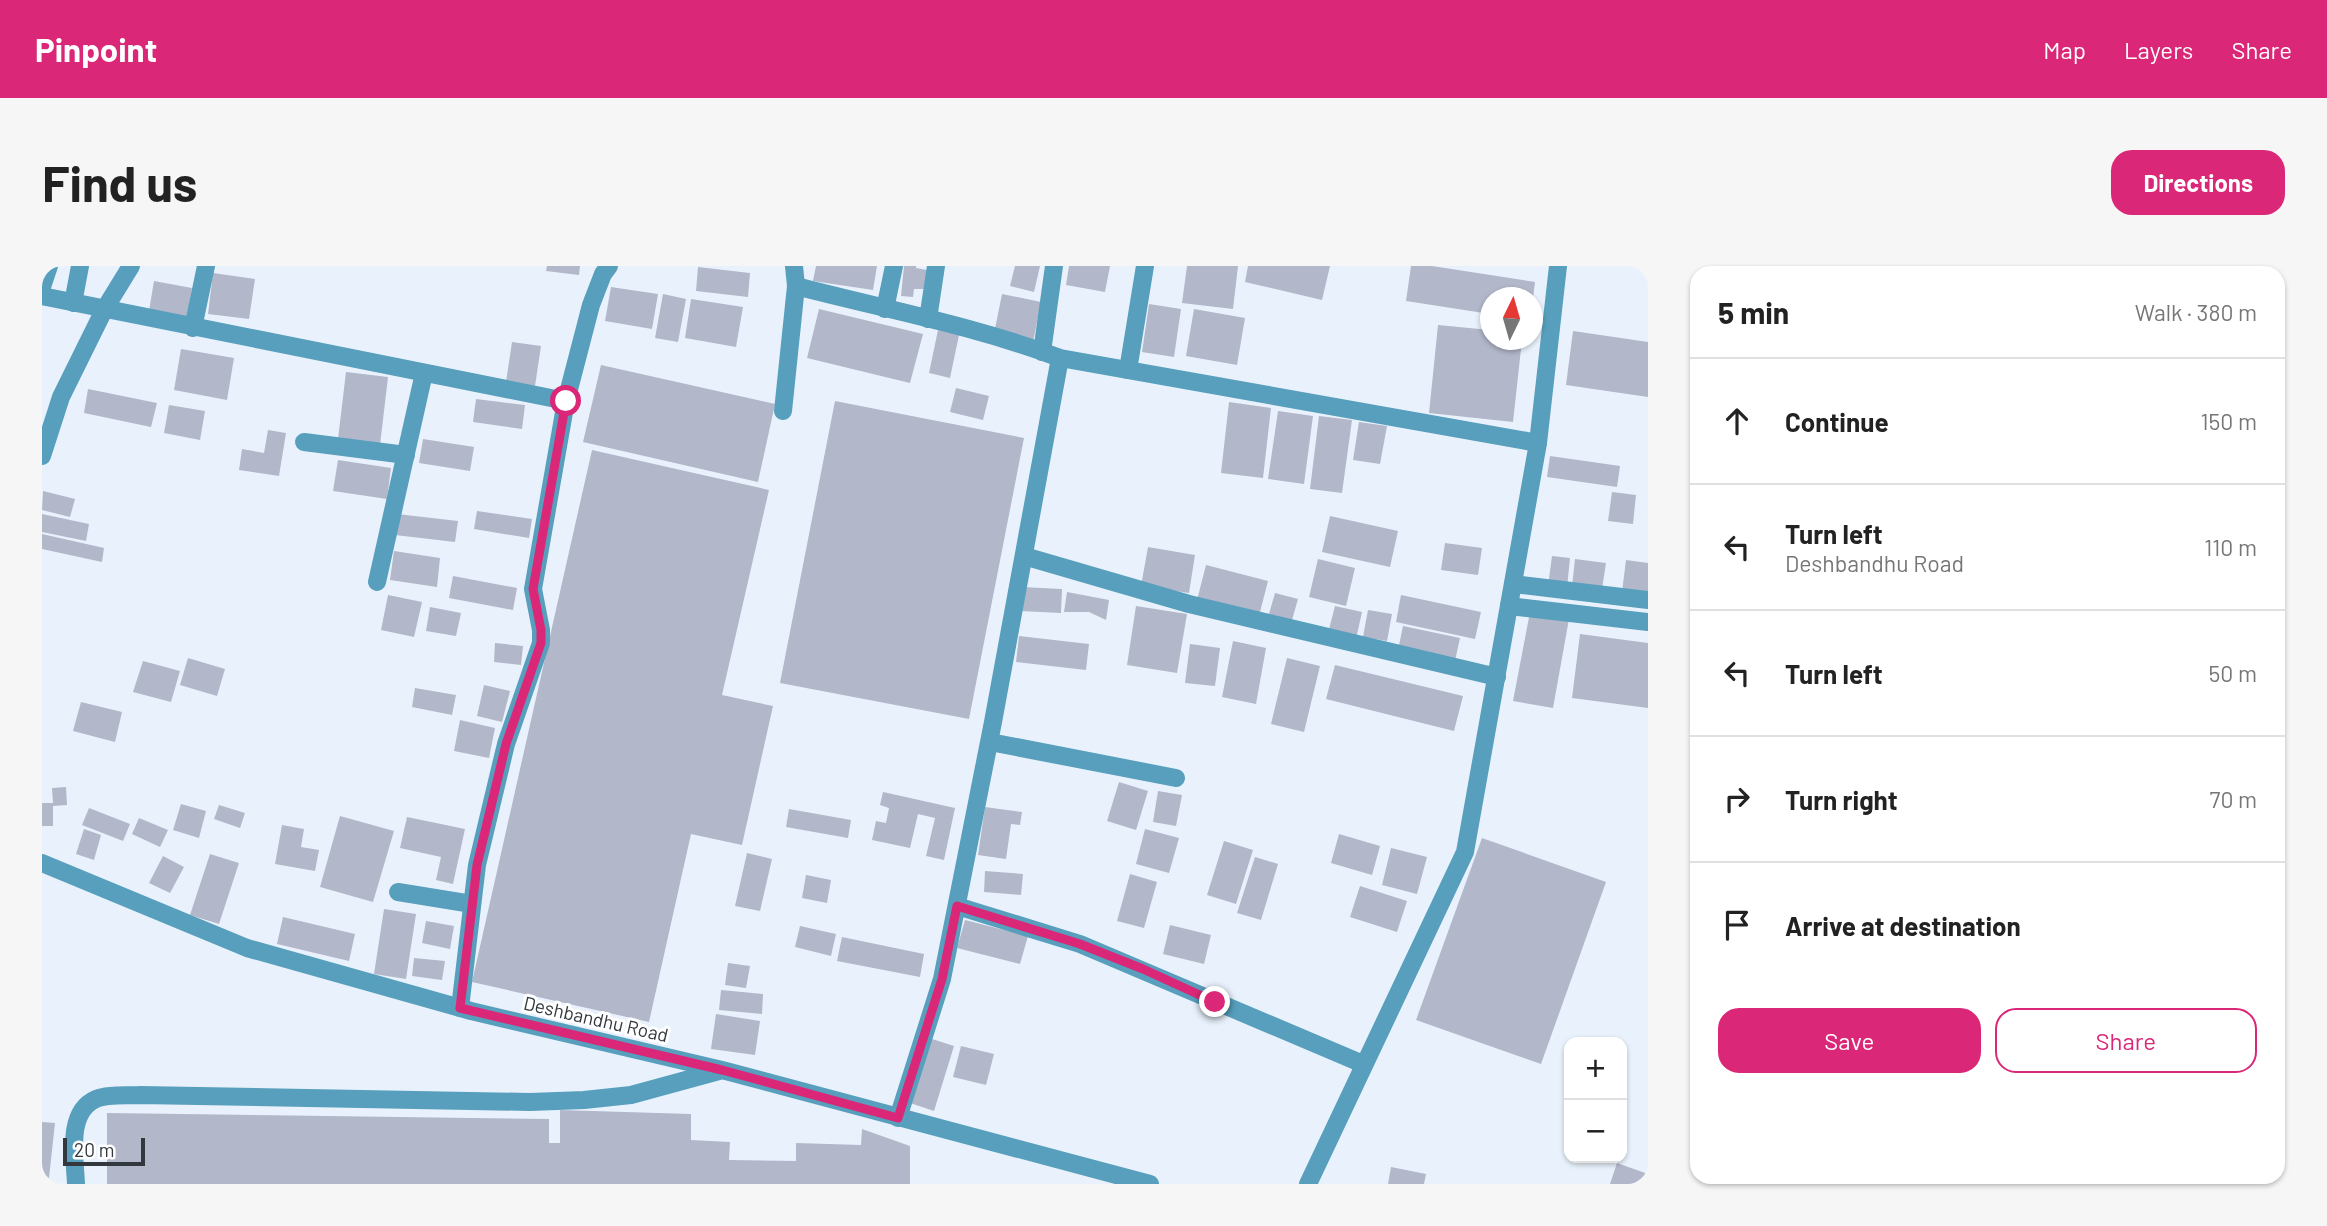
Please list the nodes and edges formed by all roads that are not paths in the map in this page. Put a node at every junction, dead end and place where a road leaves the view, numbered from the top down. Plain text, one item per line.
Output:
1 (49, 266) edge
2 (80, 266) edge
3 (131, 266) edge
4 (206, 266) edge
5 (609, 266) edge
6 (794, 266) edge
7 (894, 266) edge
8 (936, 266) edge
9 (1054, 266) edge
10 (1145, 266) edge
11 (1558, 266) edge
12 (796, 286) junction
13 (42, 287) edge
14 (42, 296) edge
15 (73, 303) junction
16 (885, 309) junction
17 (104, 310) junction
18 (928, 319) junction
19 (193, 328) junction
20 (1042, 352) junction
21 (1059, 358) junction
22 (1128, 370) junction
23 (424, 373) junction
24 (566, 401) junction
25 (783, 411) dead end
26 (304, 442) dead end
27 (1538, 443) junction
28 (42, 456) edge
29 (406, 456) junction
30 (1024, 556) junction
31 (377, 582) dead end
32 (1513, 584) junction
33 (1648, 600) edge
34 (1509, 606) junction
35 (1648, 622) edge
36 (1497, 677) junction
37 (990, 742) junction
38 (1176, 778) dead end
39 (42, 863) edge
40 (398, 892) dead end
41 (472, 904) junction
42 (957, 906) junction
43 (460, 1008) junction
44 (1363, 1064) junction
45 (722, 1070) junction
46 (898, 1118) junction
47 (76, 1184) edge
48 (1150, 1184) edge
49 (1308, 1184) edge

1 - 13 street
2 - 15 street
3 - 17 street
4 - 19 street
5 - 24 street
6 - 12 street
7 - 16 street
8 - 18 street
9 - 20 street
10 - 22 street
11 - 27 street
12 - 16 street
12 - 25 street
14 - 15 street
15 - 17 street
16 - 18 street
17 - 19 street
17 - 28 street
18 - 20 street
19 - 23 street
20 - 21 street
21 - 22 street
21 - 30 street
22 - 27 street
23 - 24 street
23 - 29 street
24 - 41 street
26 - 29 street
27 - 32 street
29 - 31 street
30 - 36 street
30 - 37 street
32 - 33 street
32 - 34 street
34 - 35 street
34 - 36 street
36 - 44 street
37 - 38 street
37 - 42 street
39 - 43 street, Deshbandhu Road
40 - 41 street
41 - 43 street
42 - 44 street
42 - 46 street
43 - 45 street, Deshbandhu Road
44 - 49 street
45 - 46 street, Deshbandhu Road
45 - 47 street
46 - 48 street, Deshbandhu Road

